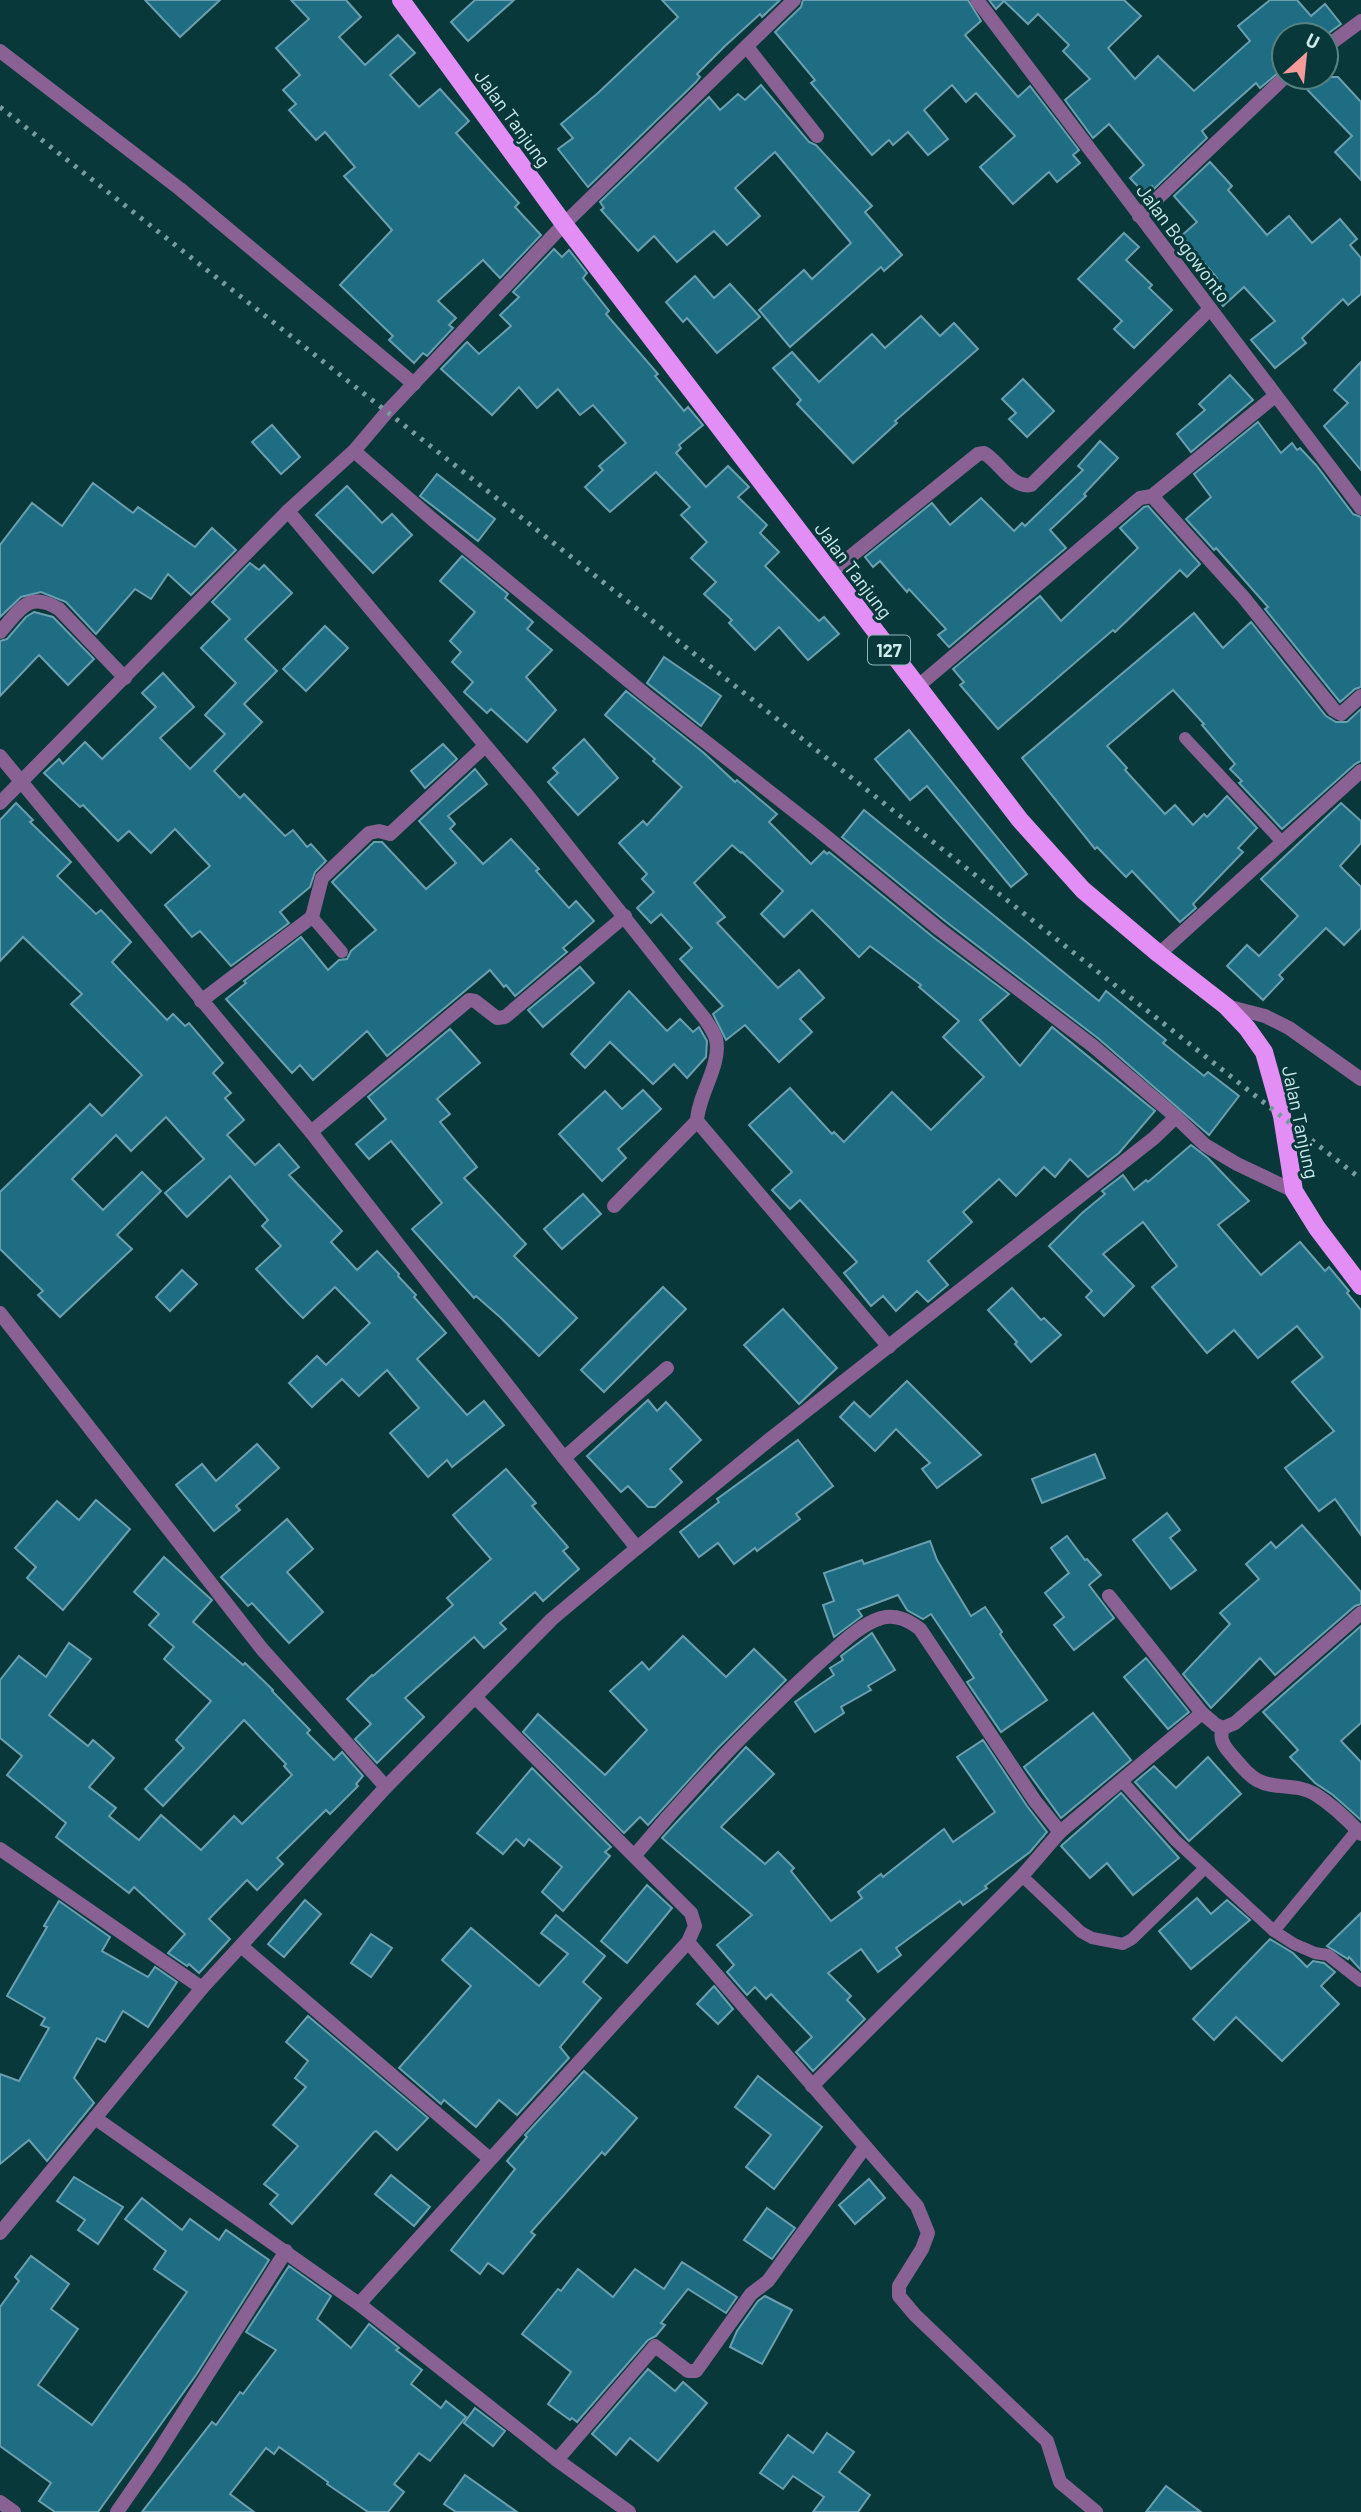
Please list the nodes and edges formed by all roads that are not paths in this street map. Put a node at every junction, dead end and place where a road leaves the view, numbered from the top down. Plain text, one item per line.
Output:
1 (401, 0) edge
2 (794, 0) edge
3 (977, 0) edge
4 (1361, 21) edge
5 (1340, 37) edge
6 (747, 47) junction
7 (0, 51) edge
8 (1270, 91) edge
9 (817, 136) dead end
10 (1139, 216) junction
11 (564, 224) junction
12 (1210, 309) junction
13 (414, 384) junction
14 (1275, 396) junction
15 (354, 452) junction
16 (1152, 496) junction
17 (1361, 508) edge
18 (288, 511) junction
19 (830, 573) junction
20 (0, 632) edge
21 (125, 678) junction
22 (917, 687) junction
23 (1361, 696) edge
24 (1185, 738) dead end
25 (485, 746) junction
26 (0, 755) edge
27 (1361, 771) edge
28 (22, 781) junction
29 (0, 803) edge
30 (1282, 842) junction
31 (625, 916) junction
32 (312, 917) junction
33 (342, 953) dead end
34 (1158, 954) junction
35 (201, 1001) junction
36 (1226, 1006) junction
37 (1361, 1079) edge
38 (1176, 1117) junction
39 (697, 1121) junction
40 (310, 1132) junction
41 (1294, 1191) junction
42 (614, 1206) dead end
43 (1361, 1286) edge
44 (0, 1313) edge
45 (889, 1347) junction
46 (667, 1368) dead end
47 (564, 1458) junction
48 (637, 1548) junction
49 (1109, 1596) dead end
50 (1361, 1613) edge
51 (475, 1697) junction
52 (1202, 1713) junction
53 (1223, 1728) junction
54 (1122, 1781) junction
55 (386, 1787) junction
56 (1060, 1832) junction
57 (1359, 1832) edge
58 (0, 1849) edge
59 (635, 1855) junction
60 (1205, 1868) junction
61 (1021, 1876) junction
62 (1274, 1931) junction
63 (688, 1942) junction
64 (241, 1946) junction
65 (1361, 1980) edge
66 (202, 1988) junction
67 (812, 2086) junction
68 (96, 2117) junction
69 (865, 2147) junction
70 (490, 2159) junction
71 (0, 2233) edge
72 (286, 2250) junction
73 (362, 2299) junction
74 (561, 2454) junction
75 (0, 2502) edge
76 (14, 2512) edge
77 (117, 2512) edge
78 (629, 2512) edge
79 (1096, 2512) edge

1 - 11 main road, Jalan Tanjung / 127
2 - 6 street
3 - 10 street, Jalan Bogowonto
4 - 5 street
6 - 9 street
6 - 11 street
7 - 13 street
8 - 10 street
10 - 12 street, Jalan Bogowonto
11 - 13 street
11 - 19 main road, Jalan Tanjung / 127
12 - 14 street, Jalan Bogowonto
12 - 19 street
13 - 15 street
14 - 16 street
14 - 17 street, Jalan Bogowonto
15 - 18 street
15 - 38 street
16 - 22 street
16 - 23 street
18 - 21 street
18 - 25 street
19 - 22 main road, Jalan Tanjung / 127
20 - 21 street
21 - 28 street
22 - 34 main road, Jalan Tanjung / 127
24 - 30 lane
25 - 31 street
25 - 32 street
26 - 28 street
27 - 30 street
28 - 29 street
28 - 35 street
30 - 34 street
31 - 39 street
31 - 40 street
32 - 33 lane
32 - 35 street
34 - 36 main road, Jalan Tanjung / 127
35 - 40 street
36 - 37 street
36 - 41 main road, Jalan Tanjung / 127
38 - 41 street
38 - 45 street
39 - 42 street
39 - 45 street
40 - 47 street
41 - 43 main road, Jalan Tanjung / 127
44 - 55 street
45 - 48 street
46 - 47 street
47 - 48 street
48 - 51 street
49 - 52 street
50 - 53 street
51 - 55 street
51 - 59 street
52 - 53 street
52 - 54 street
53 - 57 street
54 - 56 street
54 - 60 lane
55 - 64 street
56 - 59 street
56 - 61 street
57 - 62 lane
58 - 66 street
59 - 63 street
60 - 61 lane
60 - 62 lane
61 - 67 street
62 - 65 lane
63 - 67 street
63 - 70 street
64 - 66 street
64 - 70 street
66 - 68 street
67 - 69 street
68 - 71 street
68 - 72 street
69 - 74 street
69 - 79 street
70 - 73 street
72 - 73 street
72 - 77 street
73 - 74 street
74 - 78 street
75 - 76 street

